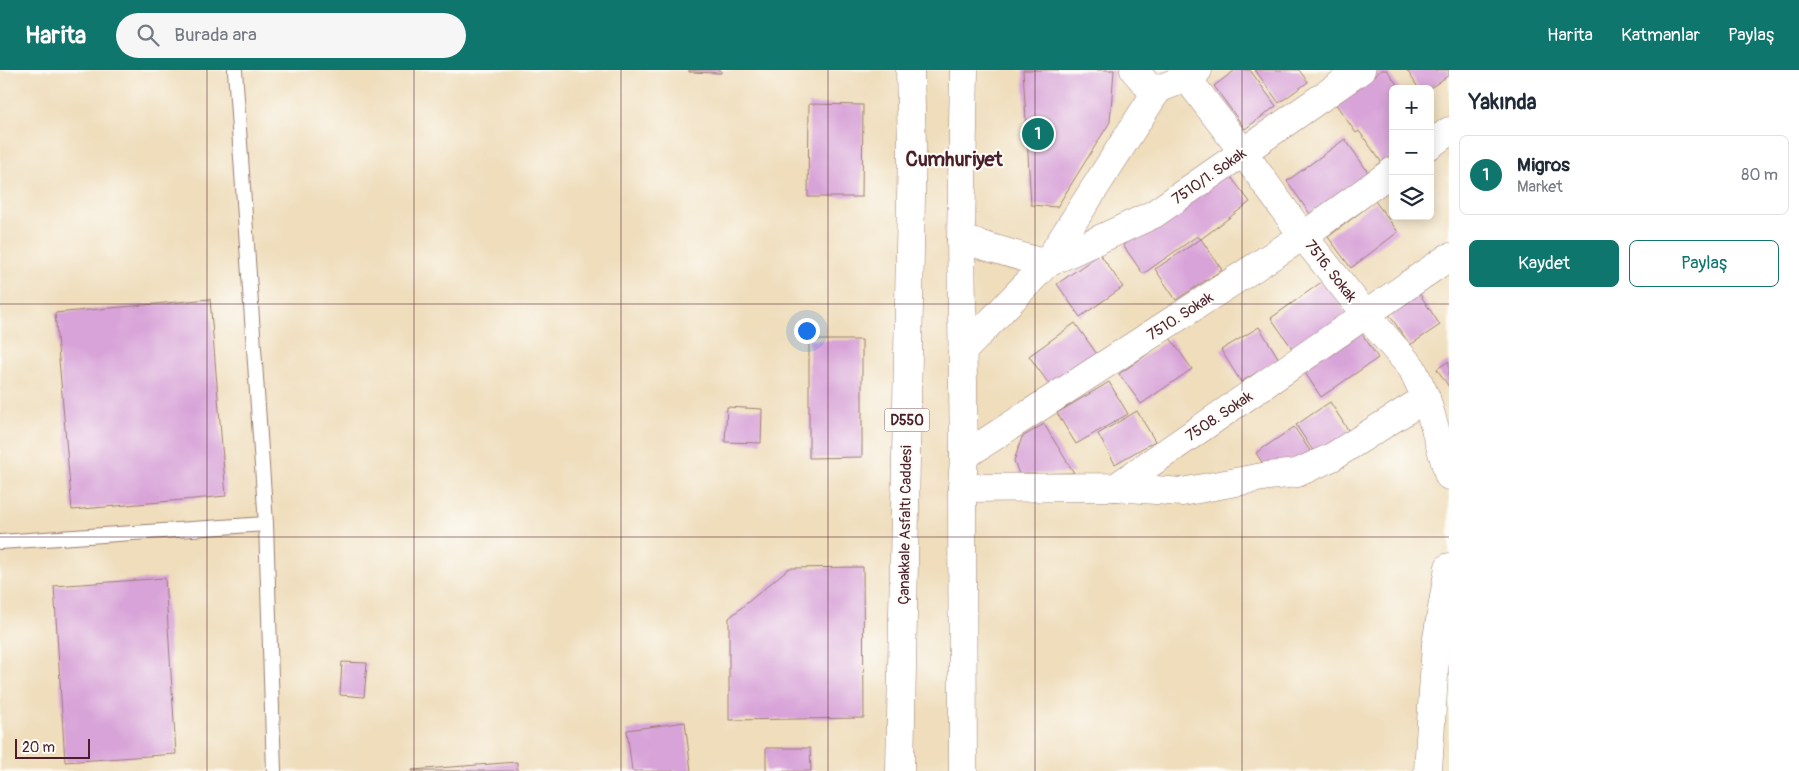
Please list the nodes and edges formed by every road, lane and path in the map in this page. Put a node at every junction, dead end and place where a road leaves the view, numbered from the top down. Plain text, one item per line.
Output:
1 (235, 70) edge
2 (910, 70) edge
3 (964, 70) edge
4 (1134, 70) edge
5 (1361, 70) edge
6 (1192, 74) edge
7 (1155, 94) junction
8 (1449, 131) edge
9 (1434, 142) edge
10 (1243, 152) junction
11 (1389, 174) edge
12 (1303, 236) junction
13 (961, 239) junction
14 (1449, 257) edge
15 (1046, 264) junction
16 (1366, 316) junction
17 (962, 352) junction
18 (1426, 398) junction
19 (964, 456) junction
20 (1449, 476) edge
21 (1116, 487) junction
22 (962, 488) junction
23 (266, 524) junction
24 (0, 542) edge
25 (1449, 566) edge
26 (274, 771) edge
27 (900, 771) edge
28 (962, 771) edge
29 (1428, 771) edge

1 - 23 lane
2 - 27 main road, Çanakkale Asfaltı Caddesi / D550
3 - 13 main road
4 - 7 main road
5 - 10 main road, 7510/1. Sokak
6 - 7 main road
6 - 10 main road, 7516. Sokak
7 - 15 main road
8 - 9 main road
10 - 12 main road, 7516. Sokak
10 - 15 main road, 7510/1. Sokak
11 - 12 main road, 7510. Sokak
12 - 16 main road, 7516. Sokak
12 - 19 main road, 7510. Sokak
13 - 15 main road
13 - 17 main road
14 - 16 main road, 7508. Sokak
15 - 17 main road
16 - 18 main road, 7516. Sokak
16 - 21 main road, 7508. Sokak
17 - 19 main road
18 - 20 main road, 7516. Sokak
18 - 21 main road
19 - 22 main road
21 - 22 main road
22 - 28 main road
23 - 24 lane
23 - 26 lane
25 - 29 main road

